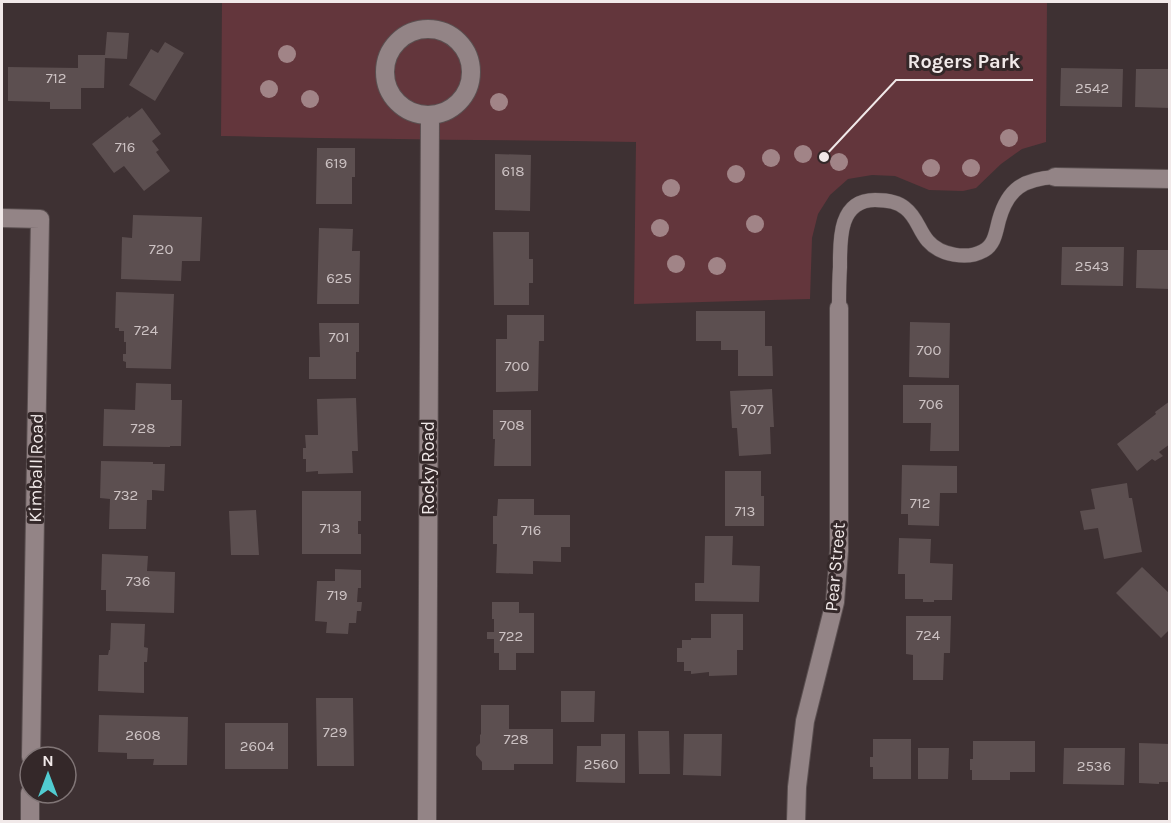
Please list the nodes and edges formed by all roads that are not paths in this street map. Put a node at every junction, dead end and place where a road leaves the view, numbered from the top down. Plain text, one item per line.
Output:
1 (430, 115) junction
2 (1055, 177) joint
3 (1170, 179) edge
4 (2, 218) edge
5 (839, 308) joint
6 (31, 745) edge
7 (30, 805) edge
8 (30, 822) edge
9 (427, 822) edge
10 (796, 822) edge

1 - 1 street
1 - 9 street, Rocky Road
2 - 3 street
2 - 5 lane
4 - 6 street, Kimball Road
5 - 10 street, Pear Street
7 - 8 street

